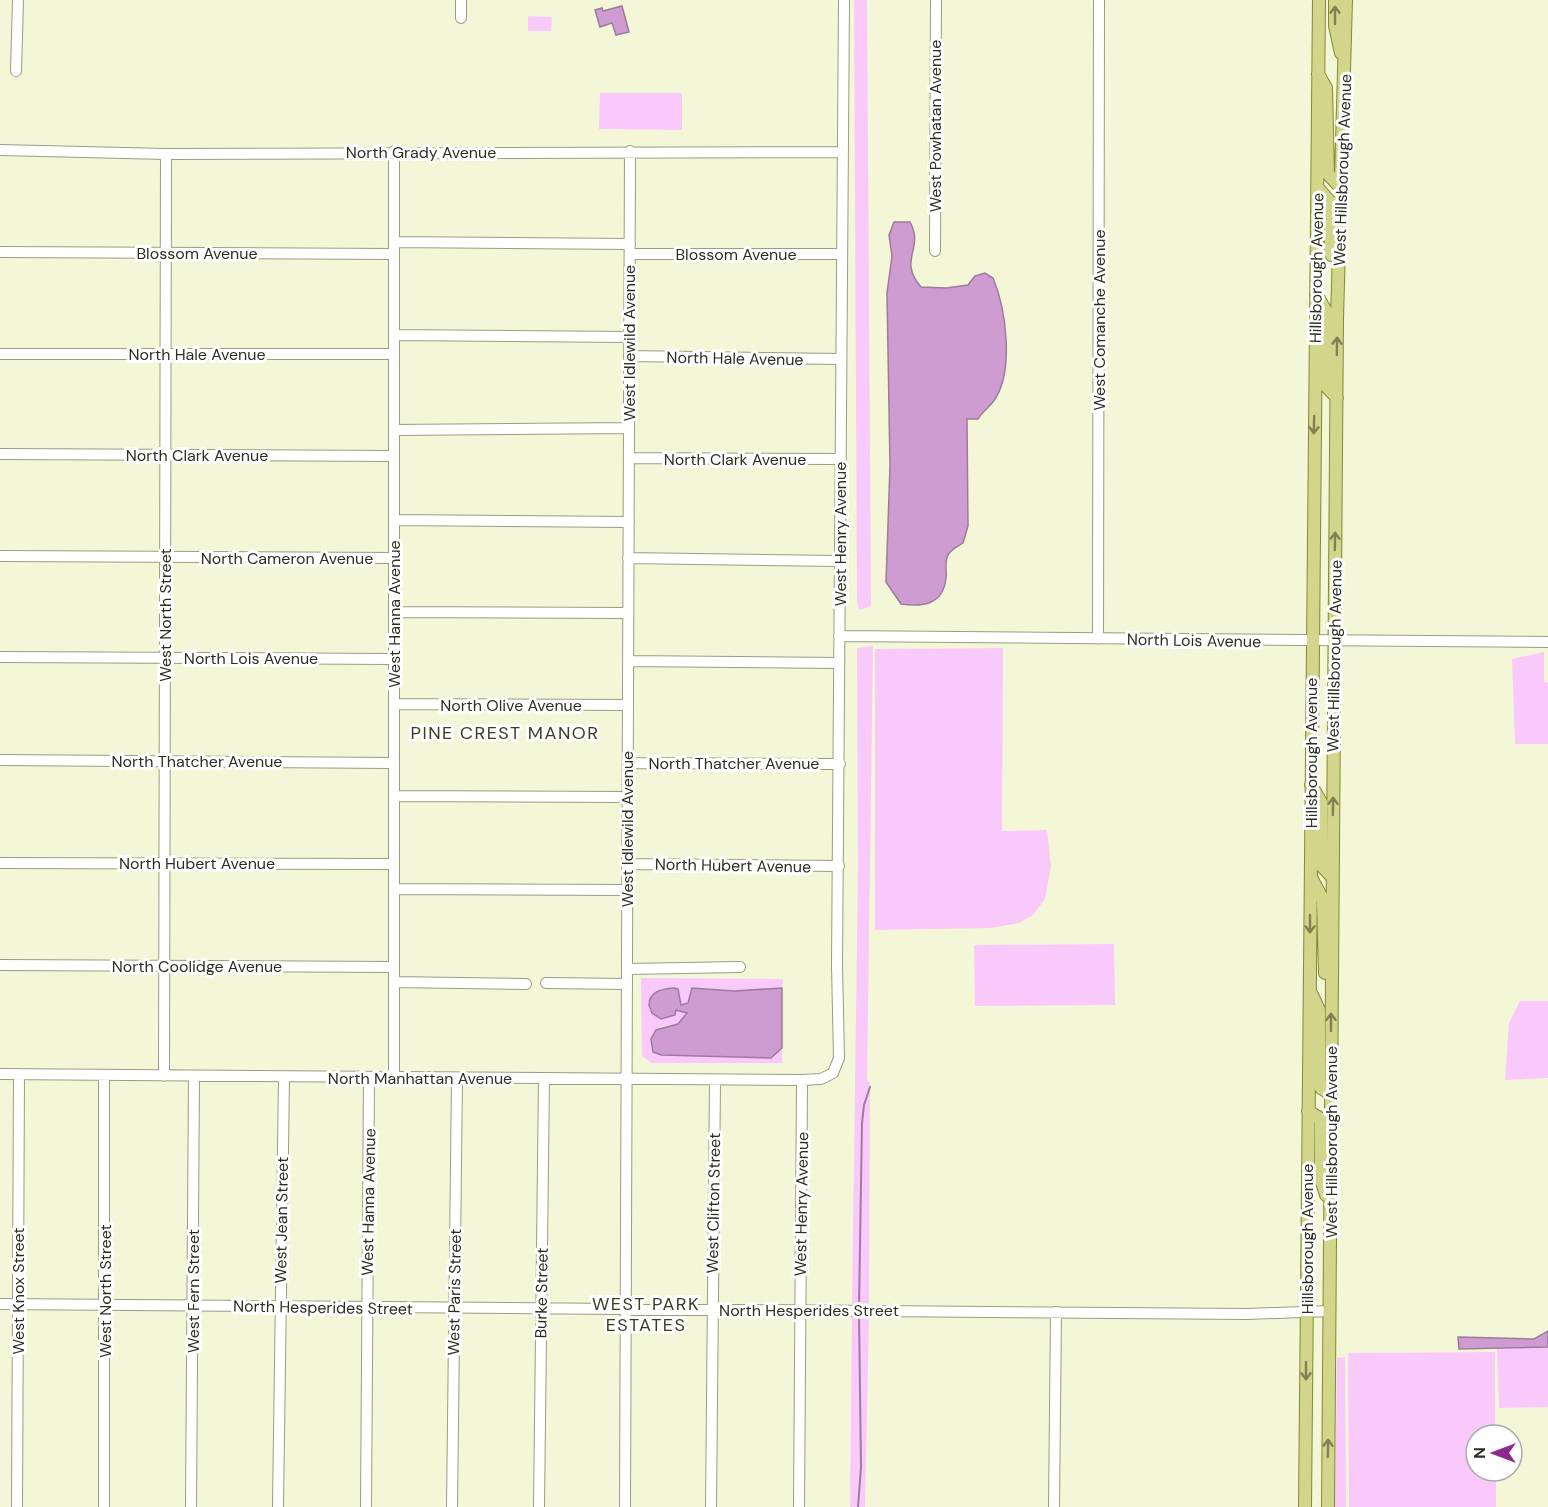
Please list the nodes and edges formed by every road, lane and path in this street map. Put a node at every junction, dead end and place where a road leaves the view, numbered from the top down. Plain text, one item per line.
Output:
1 (18, 0) edge
2 (461, 0) edge
3 (844, 0) edge
4 (936, 0) edge
5 (1099, 0) edge
6 (1319, 0) edge
7 (1335, 0) edge
8 (1346, 0) edge
9 (460, 18) dead end
10 (16, 71) dead end
11 (1317, 72) junction
12 (1346, 72) junction
13 (0, 150) edge
14 (394, 151) junction
15 (630, 151) junction
16 (843, 152) junction
17 (166, 154) junction
18 (1317, 187) junction
19 (1340, 187) junction
20 (394, 248) junction
21 (630, 249) junction
22 (935, 251) dead end
23 (0, 252) edge
24 (166, 253) junction
25 (842, 254) junction
26 (1316, 293) junction
27 (1338, 309) junction
28 (394, 335) junction
29 (630, 337) junction
30 (0, 354) edge
31 (165, 354) junction
32 (394, 354) junction
33 (629, 356) junction
34 (842, 359) junction
35 (1337, 398) junction
36 (629, 428) junction
37 (394, 430) junction
38 (0, 454) edge
39 (165, 455) junction
40 (394, 456) junction
41 (629, 458) junction
42 (841, 459) junction
43 (394, 520) junction
44 (629, 522) junction
45 (0, 556) edge
46 (165, 557) junction
47 (394, 558) junction
48 (628, 558) junction
49 (840, 561) junction
50 (394, 612) junction
51 (628, 613) junction
52 (839, 636) junction
53 (1098, 639) junction
54 (1312, 641) junction
55 (1334, 641) junction
56 (1548, 642) edge
57 (0, 657) edge
58 (165, 658) junction
59 (394, 659) junction
60 (628, 661) junction
61 (839, 663) junction
62 (394, 704) junction
63 (628, 705) junction
64 (0, 760) edge
65 (165, 761) junction
66 (394, 763) junction
67 (628, 763) junction
68 (840, 764) junction
69 (1311, 784) junction
70 (394, 796) junction
71 (627, 797) junction
72 (0, 862) edge
73 (165, 863) junction
74 (394, 864) junction
75 (627, 864) junction
76 (839, 866) junction
77 (1310, 875) junction
78 (1332, 877) junction
79 (394, 890) junction
80 (627, 891) junction
81 (0, 964) edge
82 (164, 966) junction
83 (394, 967) junction
84 (740, 967) dead end
85 (627, 969) junction
86 (1331, 981) junction
87 (394, 982) junction
88 (546, 983) dead end
89 (526, 984) dead end
90 (627, 984) junction
91 (1310, 989) junction
92 (835, 1068) joint
93 (0, 1074) edge
94 (19, 1074) junction
95 (104, 1075) junction
96 (164, 1076) junction
97 (194, 1076) junction
98 (284, 1077) junction
99 (369, 1077) junction
100 (394, 1077) junction
101 (457, 1078) junction
102 (543, 1078) junction
103 (626, 1079) junction
104 (715, 1080) junction
105 (802, 1080) junction
106 (1331, 1094) junction
107 (1308, 1111) junction
108 (1330, 1204) junction
109 (0, 1304) edge
110 (18, 1304) junction
111 (105, 1305) junction
112 (193, 1306) junction
113 (280, 1306) junction
114 (367, 1307) junction
115 (454, 1307) junction
116 (540, 1308) junction
117 (627, 1309) junction
118 (712, 1310) junction
119 (800, 1311) junction
120 (1330, 1311) junction
121 (1056, 1312) junction
122 (1307, 1312) junction
123 (17, 1507) edge
124 (105, 1507) edge
125 (191, 1507) edge
126 (278, 1507) edge
127 (366, 1507) edge
128 (453, 1507) edge
129 (539, 1507) edge
130 (625, 1507) edge
131 (711, 1507) edge
132 (799, 1507) edge
133 (1054, 1507) edge
134 (1305, 1507) edge
135 (1328, 1507) edge

1 - 10 street
2 - 9 street
3 - 16 street, West Henry Avenue
4 - 22 street, West Powhatan Avenue
5 - 53 street, West Comanche Avenue
6 - 11 main road, Hillsborough Avenue
12 -> 7 main road
8 - 12 main road, West Hillsborough Avenue
11 - 18 main road, Hillsborough Avenue
11 - 19 main road
12 - 19 main road, West Hillsborough Avenue
13 - 17 street, North Grady Avenue
14 - 15 street, North Grady Avenue
14 - 17 street, North Grady Avenue
14 - 20 street, West Hanna Avenue
15 - 16 street, North Grady Avenue
15 - 21 street, West Idlewild Avenue
16 - 25 street, West Henry Avenue
17 - 24 street, West North Street
18 - 26 main road, Hillsborough Avenue
18 - 27 main road
19 - 27 main road, West Hillsborough Avenue
20 - 21 street, Blossom Avenue
20 - 24 street, Blossom Avenue
20 - 28 street, West Hanna Avenue
21 - 25 street, Blossom Avenue
21 - 29 street, West Idlewild Avenue
23 - 24 street, Blossom Avenue
24 - 31 street, West North Street
25 - 34 street, West Henry Avenue
26 - 35 main road
26 -> 54 main road, Hillsborough Avenue
35 -> 27 main road, West Hillsborough Avenue
28 - 29 street
28 - 32 street, West Hanna Avenue
29 - 33 street, West Idlewild Avenue
30 - 31 street, North Hale Avenue
31 - 32 street, North Hale Avenue
31 - 39 street, West North Street
32 - 37 street, West Hanna Avenue
33 - 34 street, North Hale Avenue
33 - 36 street, West Idlewild Avenue
34 - 42 street, West Henry Avenue
55 -> 35 main road, West Hillsborough Avenue
36 - 37 street
36 - 41 street, West Idlewild Avenue
37 - 40 street, West Hanna Avenue
38 - 39 street, North Clark Avenue
39 - 40 street, North Clark Avenue
39 - 46 street, West North Street
40 - 43 street, West Hanna Avenue
41 - 42 street, North Clark Avenue
41 - 44 street, West Idlewild Avenue
42 - 49 street, West Henry Avenue
43 - 44 street
43 - 47 street, West Hanna Avenue
44 - 48 street, West Idlewild Avenue
45 - 46 street, North Cameron Avenue
46 - 47 street, North Cameron Avenue
46 - 58 street, West North Street
47 - 50 street, West Hanna Avenue
48 - 49 street
48 - 51 street, West Idlewild Avenue
49 - 52 street, West Henry Avenue
50 - 51 street
50 - 59 street, West Hanna Avenue
51 - 60 street, West Idlewild Avenue
52 - 53 street, North Lois Avenue
52 - 61 street, West Henry Avenue
53 - 54 street, North Lois Avenue
54 - 55 street, North Lois Avenue
54 - 69 main road, Hillsborough Avenue
55 - 56 street, North Lois Avenue
78 -> 55 main road, West Hillsborough Avenue
57 - 58 street, North Lois Avenue
58 - 59 street, North Lois Avenue
58 - 65 street, West North Street
59 - 62 street, West Hanna Avenue
60 - 61 street
60 - 63 street, West Idlewild Avenue
61 - 68 street, West Henry Avenue
62 - 63 street, North Olive Avenue
62 - 66 street, West Hanna Avenue
63 - 67 street, West Idlewild Avenue
64 - 65 street, North Thatcher Avenue
65 - 66 street, North Thatcher Avenue
65 - 73 street, West North Street
66 - 70 street, West Hanna Avenue
67 - 68 street, North Thatcher Avenue
67 - 71 street, West Idlewild Avenue
68 - 76 street, West Henry Avenue
69 - 77 main road, Hillsborough Avenue
69 - 78 main road
70 - 71 street
70 - 74 street, West Hanna Avenue
71 - 75 street, West Idlewild Avenue
72 - 73 street, North Hubert Avenue
73 - 74 street, North Hubert Avenue
73 - 82 street, West North Street
74 - 79 street, West Hanna Avenue
75 - 76 street, North Hubert Avenue
75 - 80 street, West Idlewild Avenue
76 - 92 street, West Henry Avenue
77 - 86 main road
77 -> 91 main road, Hillsborough Avenue
78 - 86 main road, West Hillsborough Avenue
79 - 80 street
79 - 83 street, West Hanna Avenue
80 - 85 street, West Idlewild Avenue
81 - 82 street, North Coolidge Avenue
82 - 83 street, North Coolidge Avenue
82 - 96 street, West North Street
83 - 87 street, West Hanna Avenue
84 - 85 street
85 - 90 street, West Idlewild Avenue
106 -> 86 main road, West Hillsborough Avenue
87 - 89 street
87 - 100 street, West Hanna Avenue
88 - 90 street
90 - 103 street, West Idlewild Avenue
91 - 106 main road
91 - 107 main road, Hillsborough Avenue
92 - 105 street, North Manhattan Avenue
93 - 94 street, North Manhattan Avenue
94 - 95 street, North Manhattan Avenue
94 - 110 street, West Knox Street
95 - 96 street, North Manhattan Avenue
95 - 111 street, West North Street
96 - 97 street, North Manhattan Avenue
97 - 98 street, North Manhattan Avenue
97 - 112 street, West Fern Street
98 - 99 street, North Manhattan Avenue
98 - 113 street, West Jean Street
99 - 100 street, North Manhattan Avenue
99 - 114 street, West Hanna Avenue
100 - 101 street, North Manhattan Avenue
101 - 102 street, North Manhattan Avenue
101 - 115 street, West Paris Street
102 - 103 street, North Manhattan Avenue
102 - 116 street, Burke Street
103 - 104 street, North Manhattan Avenue
103 - 117 street, West Idlewild Avenue
104 - 105 street, North Manhattan Avenue
104 - 118 street, West Clifton Street
105 - 119 street, West Henry Avenue
106 - 108 main road, West Hillsborough Avenue
107 - 108 main road
107 - 122 main road, Hillsborough Avenue
108 - 120 main road, West Hillsborough Avenue
109 - 110 street, North Hesperides Street
110 - 111 street, North Hesperides Street
110 - 123 street, West Knox Street
111 - 112 street, North Hesperides Street
111 - 124 street, West North Street
112 - 113 street, North Hesperides Street
112 - 125 street, West Fern Street
113 - 114 street, North Hesperides Street
113 - 126 street, West Jean Street
114 - 115 street, North Hesperides Street
114 - 127 street, West Hanna Avenue
115 - 116 street, North Hesperides Street
115 - 128 street, West Paris Street
116 - 117 street, North Hesperides Street
116 - 129 street, Burke Street
117 - 118 street, North Hesperides Street
117 - 130 street, West Idlewild Avenue
118 - 119 street, North Hesperides Street
118 - 131 street, West Clifton Street
119 - 121 street, North Hesperides Street
119 - 132 street, West Henry Avenue
120 - 122 street, North Hesperides Street
135 -> 120 main road, Hillsborough Avenue
121 - 122 street, North Hesperides Street
121 - 133 street
122 -> 134 main road, Hillsborough Avenue

